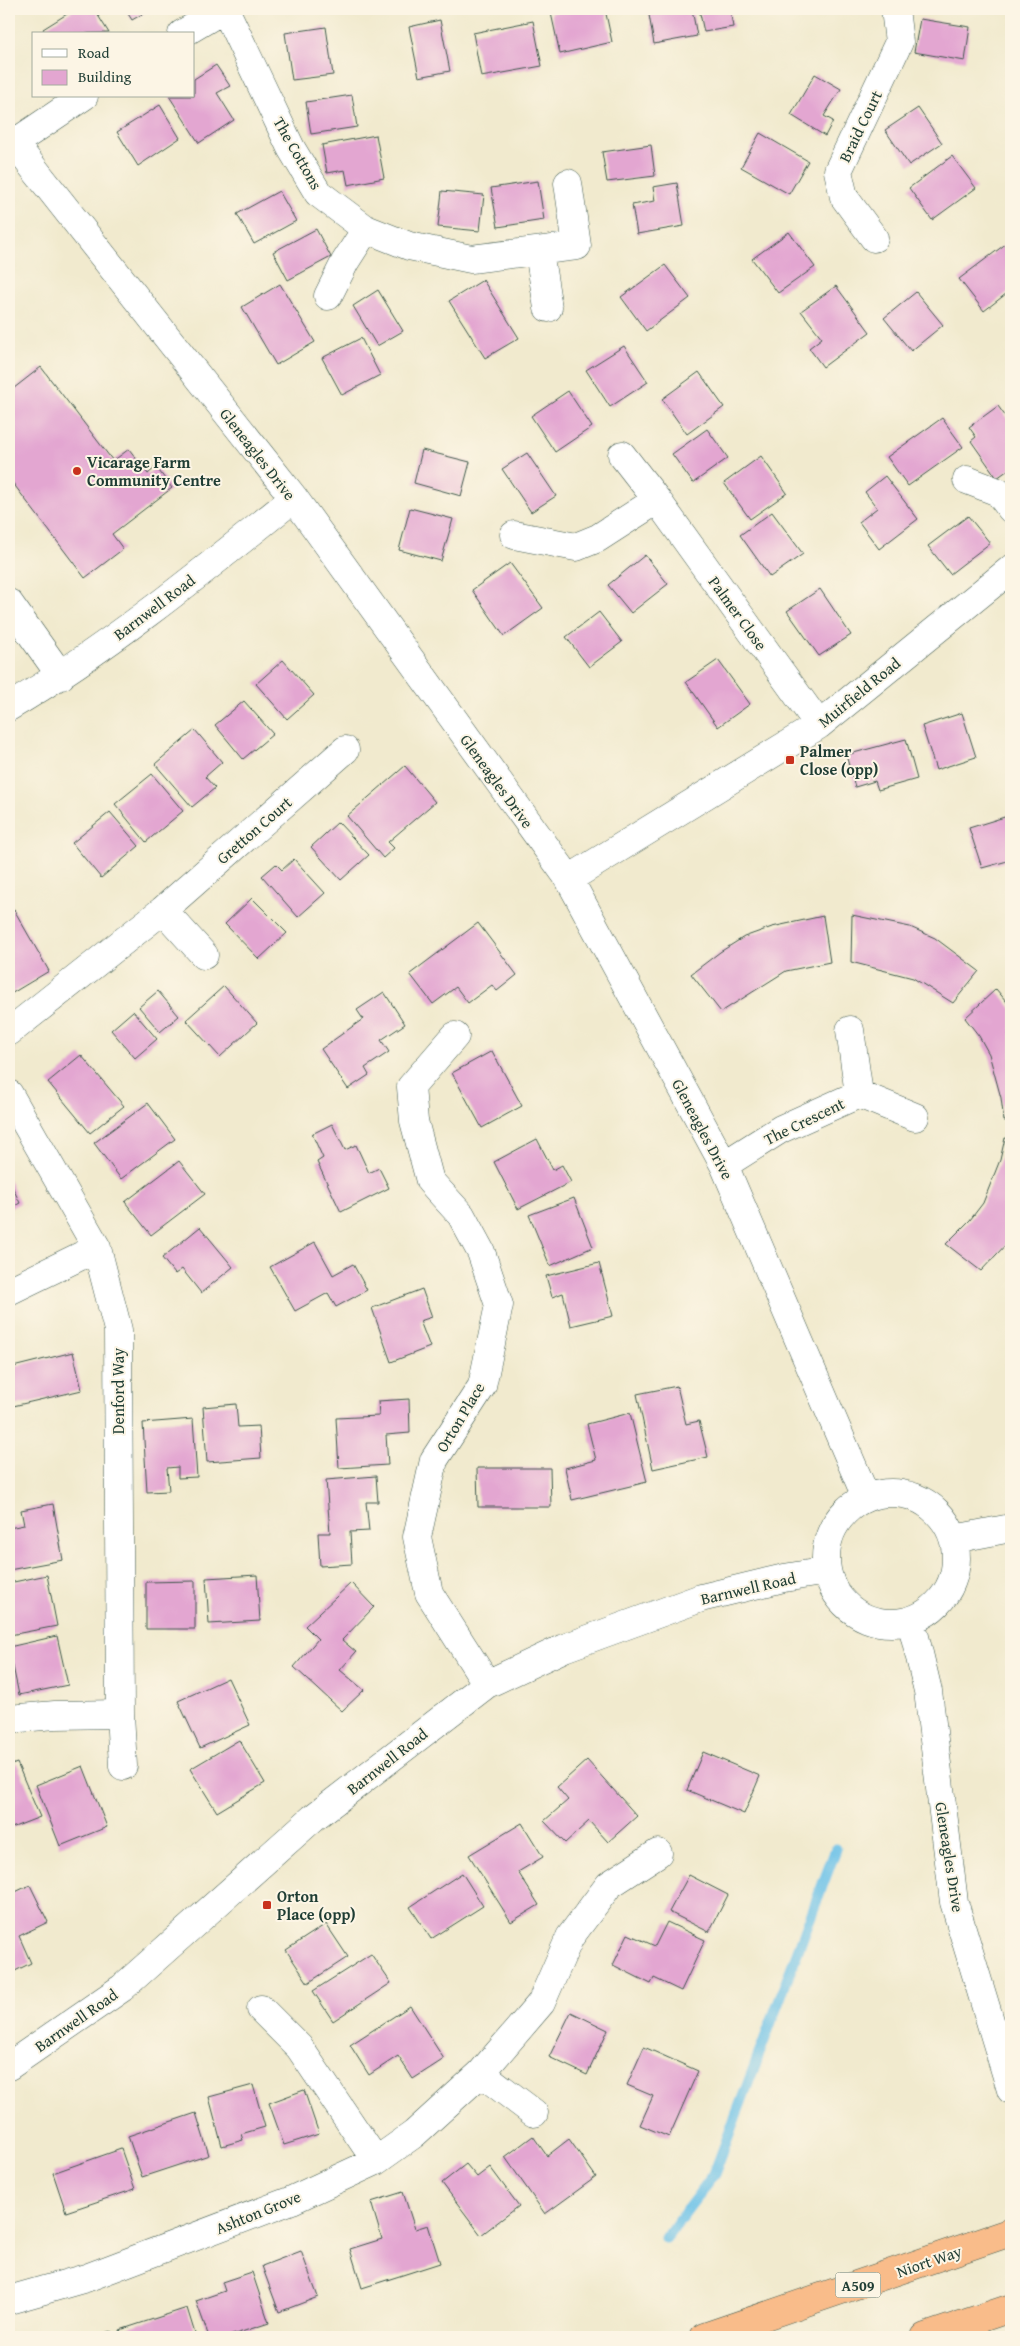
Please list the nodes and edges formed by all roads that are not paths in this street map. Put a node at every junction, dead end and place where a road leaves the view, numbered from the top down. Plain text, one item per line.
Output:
1 (225, 9) edge
2 (895, 9) edge
3 (185, 32) edge
4 (81, 98) edge
5 (11, 140) edge
6 (568, 183) dead end
7 (366, 229) junction
8 (874, 238) dead end
9 (539, 252) junction
10 (328, 296) dead end
11 (548, 308) dead end
12 (622, 455) dead end
13 (967, 480) dead end
14 (294, 498) junction
15 (657, 500) junction
16 (1011, 509) edge
17 (514, 535) dead end
18 (1011, 569) edge
19 (9, 603) edge
20 (61, 676) junction
21 (9, 707) edge
22 (820, 725) junction
23 (345, 750) dead end
24 (569, 879) junction
25 (163, 910) junction
26 (204, 955) dead end
27 (850, 1030) dead end
28 (9, 1032) edge
29 (455, 1036) dead end
30 (9, 1094) edge
31 (859, 1094) junction
32 (915, 1117) dead end
33 (724, 1165) junction
34 (97, 1248) junction
35 (9, 1290) edge
36 (866, 1497) junction
37 (1011, 1528) edge
38 (954, 1540) junction
39 (827, 1571) junction
40 (910, 1620) junction
41 (487, 1684) junction
42 (120, 1714) junction
43 (9, 1719) edge
44 (123, 1766) dead end
45 (658, 1853) dead end
46 (261, 2009) dead end
47 (9, 2066) edge
48 (481, 2073) junction
49 (1011, 2090) edge
50 (534, 2113) dead end
51 (376, 2161) junction
52 (1011, 2232) edge
53 (9, 2300) edge
54 (1011, 2308) edge
55 (704, 2337) edge
56 (925, 2337) edge

1 - 3 street
1 - 7 street, The Cottons
2 - 8 street, Braid Court
4 - 5 street
5 - 14 street, Gleneagles Drive
6 - 9 street, The Cottons
7 - 9 street, The Cottons
7 - 10 street
9 - 11 street
12 - 15 street, Palmer Close
13 - 16 street
14 - 20 street, Barnwell Road
14 - 24 street, Gleneagles Drive
15 - 17 street
15 - 22 street, Palmer Close
18 - 22 street, Muirfield Road
19 - 20 street
20 - 21 street, Barnwell Road
22 - 24 street, Muirfield Road
23 - 25 street, Gretton Court
24 - 33 street, Gleneagles Drive
25 - 26 street
25 - 28 street, Gretton Court
27 - 31 street, The Crescent
29 - 41 street, Orton Place
30 - 34 street, Denford Way
31 - 32 street, The Crescent
31 - 33 street, The Crescent
33 - 36 street, Gleneagles Drive
34 - 35 street
34 - 42 street, Denford Way
36 - 38 street
36 - 39 street
37 - 38 street
38 - 40 street
39 - 40 street
39 - 41 street, Barnwell Road
40 - 49 street, Gleneagles Drive
41 - 47 street, Barnwell Road
42 - 43 street
42 - 44 street, Denford Way
45 - 48 street, Ashton Grove
46 - 51 street
48 - 50 street
48 - 51 street, Ashton Grove
51 - 53 street, Ashton Grove
52 - 55 highway, Niort Way / A509
54 - 56 highway

